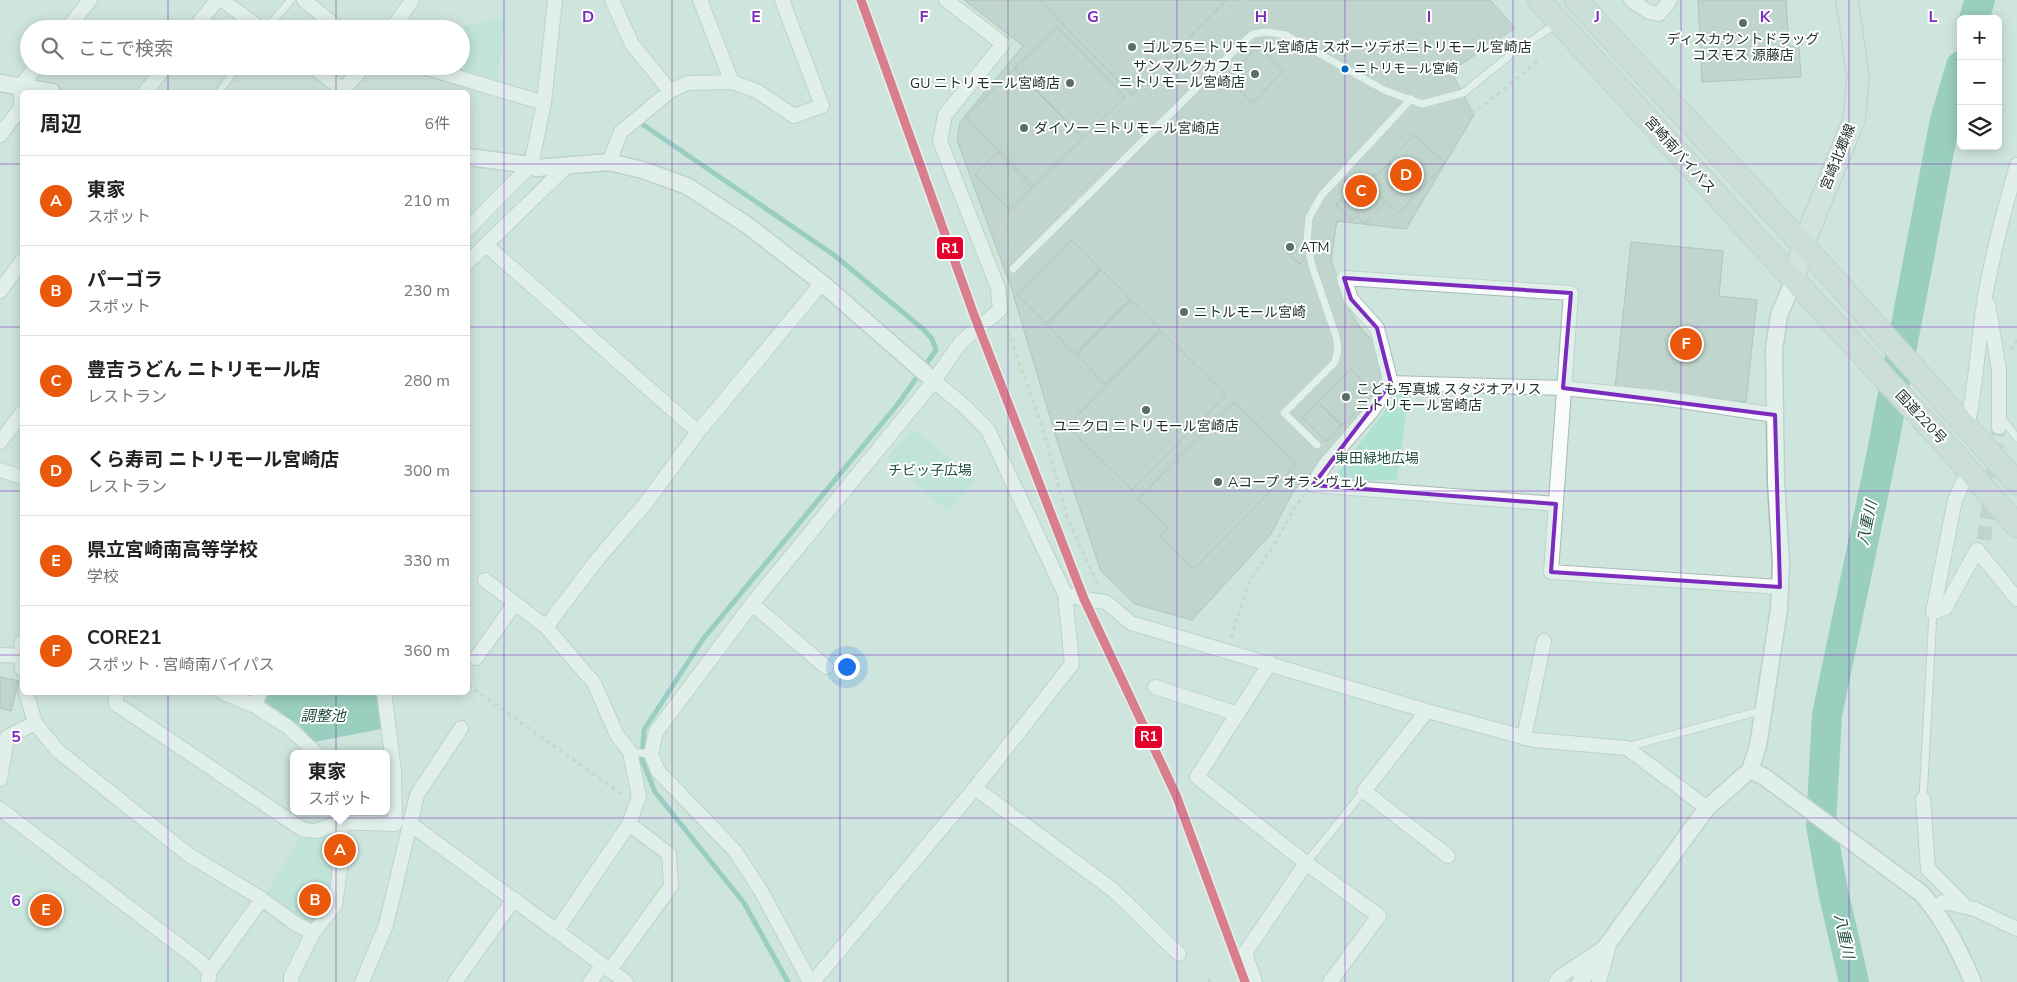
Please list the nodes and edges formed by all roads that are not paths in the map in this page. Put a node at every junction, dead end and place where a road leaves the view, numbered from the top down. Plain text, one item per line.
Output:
1 (90, 0) edge
2 (217, 0) edge
3 (222, 0) edge
4 (291, 0) edge
5 (304, 0) edge
6 (412, 0) edge
7 (555, 0) edge
8 (612, 0) edge
9 (700, 0) edge
10 (782, 0) edge
11 (946, 0) edge
12 (1539, 0) edge
13 (1630, 0) edge
14 (1670, 0) edge
15 (1847, 0) edge
16 (1572, 8) edge
17 (74, 20) edge
18 (201, 20) edge
19 (249, 20) edge
20 (274, 20) edge
21 (328, 20) edge
22 (398, 20) edge
23 (30, 75) edge
24 (159, 75) edge
25 (231, 75) edge
26 (323, 75) edge
27 (356, 75) edge
28 (450, 75) edge
29 (732, 82) junction
30 (0, 83) edge
31 (20, 87) junction
32 (20, 90) edge
33 (39, 90) edge
34 (148, 90) edge
35 (220, 90) edge
36 (341, 90) edge
37 (343, 90) edge
38 (670, 91) junction
39 (1411, 100) junction
40 (544, 103) junction
41 (20, 111) edge
42 (0, 135) edge
43 (470, 157) edge
44 (609, 162) junction
45 (530, 165) junction
46 (2017, 165) edge
47 (567, 166) junction
48 (470, 227) edge
49 (486, 245) junction
50 (1803, 245) junction
51 (470, 260) edge
52 (20, 264) edge
53 (1013, 269) dead end
54 (1833, 278) joint
55 (1794, 280) junction
56 (822, 283) junction
57 (0, 291) edge
58 (1986, 292) junction
59 (1822, 310) joint
60 (934, 381) junction
61 (1391, 383) junction
62 (1563, 388) junction
63 (1775, 415) junction
64 (20, 416) edge
65 (2000, 421) joint
66 (1963, 423) junction
67 (698, 432) junction
68 (2017, 438) edge
69 (0, 442) edge
70 (1317, 445) dead end
71 (0, 470) edge
72 (1969, 470) junction
73 (20, 476) edge
74 (2017, 483) edge
75 (1556, 504) junction
76 (2017, 526) edge
77 (485, 580) dead end
78 (1780, 587) junction
79 (1065, 594) junction
80 (2017, 598) edge
81 (515, 603) junction
82 (752, 604) junction
83 (1933, 612) junction
84 (546, 627) junction
85 (1544, 641) dead end
86 (0, 655) edge
87 (476, 658) dead end
88 (20, 660) edge
89 (1270, 663) junction
90 (826, 667) dead end
91 (1155, 687) dead end
92 (27, 695) edge
93 (116, 695) edge
94 (229, 695) edge
95 (259, 695) edge
96 (384, 695) edge
97 (255, 706) junction
98 (1764, 710) junction
99 (1427, 711) junction
100 (1238, 714) junction
101 (35, 723) junction
102 (461, 728) dead end
103 (1524, 738) junction
104 (1627, 748) junction
105 (313, 750) edge
106 (630, 752) junction
107 (652, 754) junction
108 (1757, 773) junction
109 (0, 779) edge
110 (974, 788) junction
111 (1364, 791) junction
112 (1923, 799) joint
113 (1707, 808) junction
114 (0, 809) edge
115 (340, 817) edge
116 (409, 823) junction
117 (629, 824) junction
118 (1448, 856) dead end
119 (1306, 863) junction
120 (262, 899) junction
121 (514, 899) junction
122 (1966, 907) junction
123 (1935, 909) junction
124 (2017, 929) edge
125 (557, 930) junction
126 (314, 932) junction
127 (1609, 944) junction
128 (1178, 954) dead end
129 (606, 968) junction
130 (209, 977) edge
131 (291, 982) edge
132 (362, 982) edge
133 (455, 982) edge
134 (590, 982) edge
135 (626, 982) edge
136 (810, 982) edge
137 (813, 982) edge
138 (1255, 982) edge
139 (1330, 982) edge
140 (1556, 982) edge
141 (1580, 982) edge
142 (1599, 982) edge
143 (1973, 982) edge

1 - 17 street
2 - 18 street
3 - 19 street
4 - 20 lane
5 - 21 street
6 - 22 street
7 - 40 street
8 - 38 street
9 - 29 street
10 - 29 street
11 - 60 street
12 - 16 highway, 宮崎南バイパス
13 - 14 street
15 - 50 main road, 宮崎北郷線
16 - 39 lane
16 - 50 highway, 宮崎南バイパス
16 - 55 highway, 宮崎南バイパス
23 - 31 street
24 - 34 street
25 - 35 lane
26 - 36 street
27 - 37 street
28 - 40 street
29 - 38 street
30 - 31 street
31 - 32 street
31 - 33 street
38 - 44 street
39 - 53 lane
39 - 70 lane
40 - 45 street
41 - 42 street
43 - 45 street
44 - 47 street
44 - 56 street
45 - 47 street
45 - 48 street
46 - 58 street
47 - 49 street
49 - 51 street
49 - 67 street
50 - 54 highway, 宮崎南バイパス
50 - 55 main road, 宮崎北郷線
52 - 57 street
54 - 66 highway, 国道220号
55 - 59 highway, 宮崎南バイパス
55 - 63 street
56 - 60 street
56 - 67 street
58 - 65 street
58 - 66 street
59 - 72 highway, 国道220号
60 - 79 street
60 - 82 street
61 - 62 street
61 - 62 street
61 - 75 street
62 - 63 street
62 - 75 street
63 - 78 street
64 - 69 street
65 - 68 lane
66 - 74 highway, 国道220号
67 - 84 street
71 - 73 street
72 - 76 highway, 国道220号
72 - 83 street
75 - 78 street
77 - 81 street
78 - 98 street
79 - 89 street
79 - 110 street
80 - 83 street
81 - 84 street
81 - 87 street
82 - 90 street
82 - 107 street
83 - 112 lane
84 - 106 street
85 - 103 street
86 - 88 street
89 - 99 street
89 - 100 street
91 - 100 street
92 - 101 street
93 - 115 street
94 - 97 street
95 - 97 street
96 - 115 street
97 - 105 street
98 - 104 lane
98 - 108 street
99 - 103 street
99 - 111 street
100 - 119 street
101 - 109 street
101 - 120 street
102 - 116 street
103 - 104 street
104 - 113 street
106 - 107 lane
106 - 117 street
107 - 136 street
108 - 113 street
108 - 123 street
110 - 128 street
110 - 137 street
111 - 118 street
111 - 119 lane
112 - 122 street
113 - 127 street
114 - 130 street
115 - 126 street
116 - 121 street
116 - 132 street
117 - 125 street
117 - 129 street
119 - 138 street
119 - 139 street
120 - 126 street
120 - 130 street
121 - 125 street
121 - 133 street
122 - 123 street
122 - 124 street
123 - 143 street
125 - 129 street
126 - 131 street
127 - 140 street
127 - 141 street
127 - 142 street
129 - 134 street
129 - 135 street

